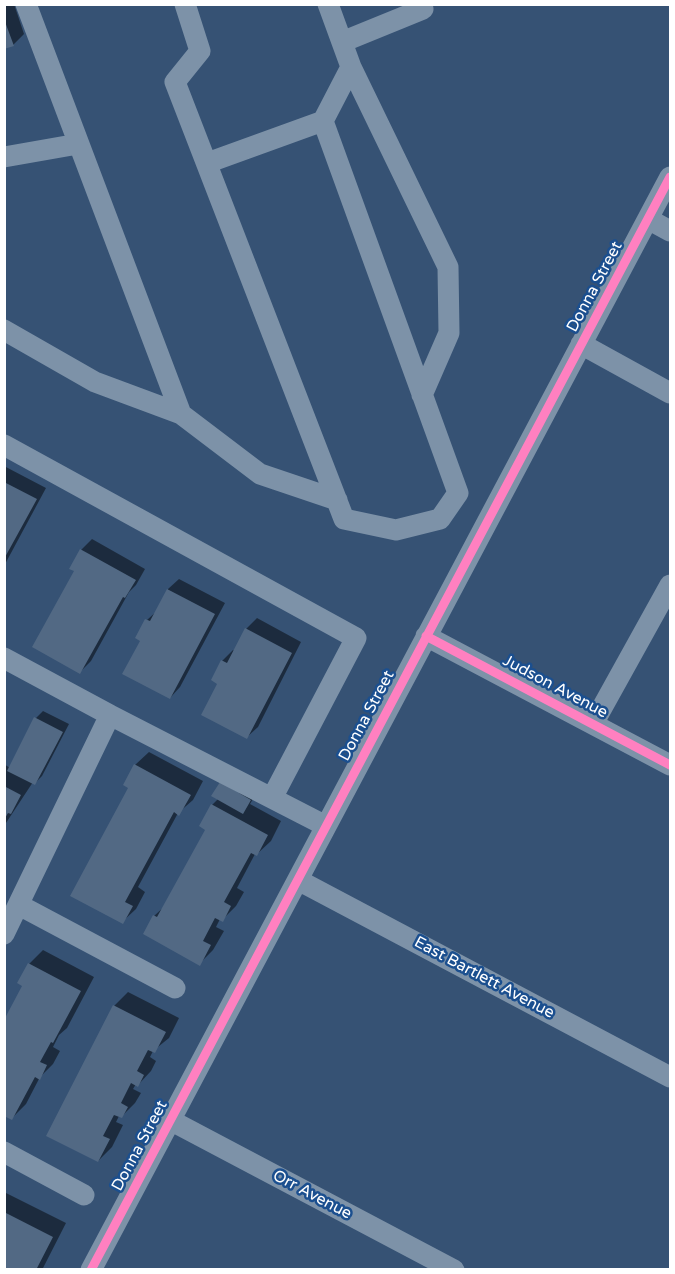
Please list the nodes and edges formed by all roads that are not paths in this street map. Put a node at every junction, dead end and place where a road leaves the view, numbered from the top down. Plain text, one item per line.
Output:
1 (26, 4) edge
2 (185, 4) edge
3 (328, 4) edge
4 (421, 4) edge
5 (342, 42) junction
6 (351, 68) junction
7 (323, 121) junction
8 (78, 144) junction
9 (4, 157) edge
10 (207, 163) junction
11 (670, 177) edge
12 (648, 219) junction
13 (670, 231) edge
14 (4, 330) edge
15 (581, 344) junction
16 (670, 393) edge
17 (422, 395) junction
18 (181, 414) junction
19 (4, 445) edge
20 (337, 500) junction
21 (670, 585) edge
22 (426, 636) junction
23 (4, 658) edge
24 (110, 715) junction
25 (593, 724) junction
26 (670, 765) edge
27 (272, 798) junction
28 (326, 826) junction
29 (298, 880) junction
30 (19, 905) junction
31 (4, 934) edge
32 (175, 988) dead end
33 (670, 1077) edge
34 (170, 1120) junction
35 (4, 1152) edge
36 (84, 1195) dead end
37 (91, 1269) edge
38 (454, 1269) edge

1 - 8 street
2 - 10 street
3 - 5 street
4 - 5 street
5 - 6 street
6 - 7 street
6 - 17 street
7 - 10 street
7 - 17 street
8 - 9 street
8 - 18 street
10 - 20 street
11 - 12 street, Donna Street
12 - 13 street
12 - 15 street, Donna Street
14 - 18 street
15 - 16 street
15 - 22 street, Donna Street
17 - 20 street
18 - 20 street
19 - 27 street
21 - 25 street
22 - 25 street, Judson Avenue
22 - 28 street, Donna Street
23 - 24 street
24 - 27 street
24 - 30 street
25 - 26 street, Judson Avenue
27 - 28 street
28 - 29 street, Donna Street
29 - 33 street, East Bartlett Avenue
29 - 34 street, Donna Street
30 - 31 street
30 - 32 street
34 - 37 street, Donna Street
34 - 38 street, Orr Avenue
35 - 36 street

